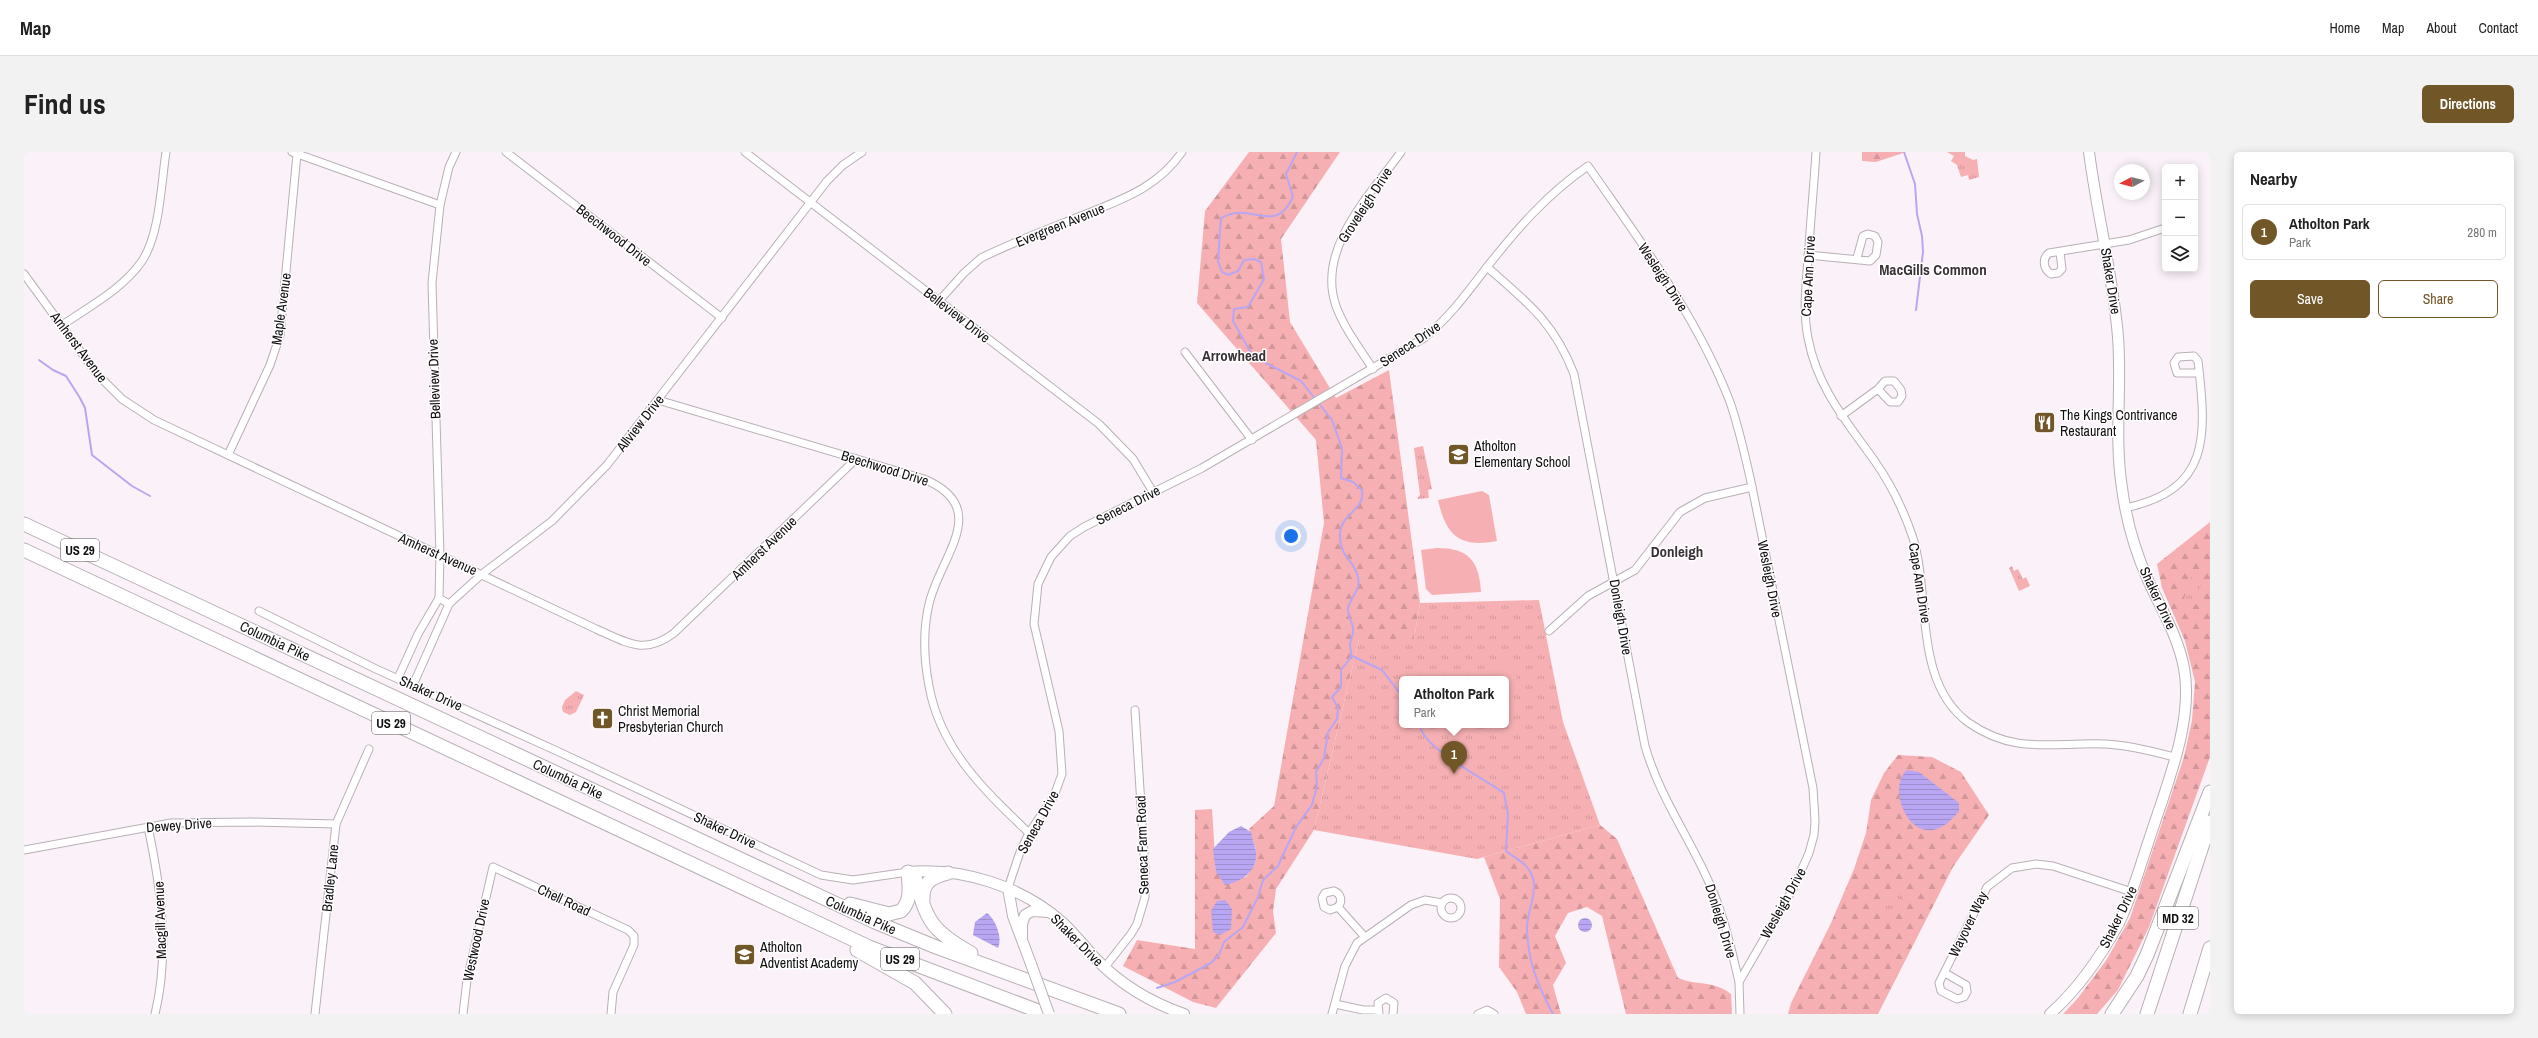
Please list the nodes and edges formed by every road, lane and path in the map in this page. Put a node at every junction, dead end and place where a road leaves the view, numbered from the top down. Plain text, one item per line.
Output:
1 (166, 152) edge
2 (456, 152) edge
3 (506, 152) edge
4 (745, 152) edge
5 (862, 152) edge
6 (1182, 152) edge
7 (1400, 152) edge
8 (1816, 152) edge
9 (2089, 152) edge
10 (294, 153) edge
11 (1588, 166) joint
12 (810, 202) junction
13 (440, 205) junction
14 (2162, 229) edge
15 (2105, 244) junction
16 (2060, 252) dead end
17 (1808, 255) junction
18 (1858, 258) dead end
19 (1487, 267) junction
20 (24, 274) edge
21 (939, 301) junction
22 (722, 318) junction
23 (61, 326) junction
24 (1185, 352) dead end
25 (1373, 369) junction
26 (2198, 373) dead end
27 (1878, 389) dead end
28 (658, 400) junction
29 (1841, 416) junction
30 (1252, 440) junction
31 (228, 455) junction
32 (856, 459) junction
33 (1752, 487) junction
34 (1153, 492) junction
35 (2125, 508) junction
36 (24, 516) edge
37 (24, 524) edge
38 (24, 550) edge
39 (440, 555) junction
40 (482, 574) junction
41 (136, 576) junction
42 (1614, 581) junction
43 (439, 598) junction
44 (449, 604) junction
45 (258, 611) dead end
46 (1549, 631) dead end
47 (398, 678) junction
48 (413, 685) junction
49 (1135, 710) dead end
50 (369, 749) dead end
51 (2174, 757) junction
52 (2210, 792) edge
53 (2210, 822) edge
54 (336, 824) junction
55 (148, 827) junction
56 (1029, 833) junction
57 (24, 850) edge
58 (493, 867) joint
59 (910, 872) junction
60 (948, 873) junction
61 (801, 888) junction
62 (1008, 888) junction
63 (2132, 892) junction
64 (758, 895) junction
65 (1442, 903) dead end
66 (1338, 907) dead end
67 (924, 908) junction
68 (1049, 912) junction
69 (1364, 936) junction
70 (1022, 942) junction
71 (2210, 948) edge
72 (1104, 967) junction
73 (1003, 972) junction
74 (1945, 974) dead end
75 (1739, 982) junction
76 (1335, 1004) junction
77 (1378, 1012) edge
78 (155, 1014) edge
79 (315, 1014) edge
80 (463, 1014) edge
81 (611, 1014) edge
82 (945, 1014) edge
83 (1046, 1014) edge
84 (1050, 1014) edge
85 (1119, 1014) edge
86 (1184, 1014) edge
87 (1332, 1014) edge
88 (1393, 1014) edge
89 (1478, 1014) edge
90 (1494, 1014) edge
91 (1740, 1014) edge
92 (2050, 1014) edge
93 (2112, 1014) edge
94 (2147, 1014) edge
95 (2190, 1014) edge

1 - 23 street
2 - 13 street, Belleview Drive
3 - 22 street, Beechwood Drive
4 - 12 street, Belleview Drive
5 - 12 street, Allview Drive
6 - 21 street, Evergreen Avenue
7 - 25 street, Groveleigh Drive
8 - 17 street, Cape Ann Drive
9 - 15 street, Shaker Drive
10 - 13 street
10 - 31 street, Maple Avenue
11 - 19 street, Seneca Drive
11 - 33 street, Wesleigh Drive
12 - 21 street, Belleview Drive
12 - 22 street, Allview Drive
13 - 39 street, Belleview Drive
14 - 15 street
15 - 16 street
15 - 35 street, Shaker Drive
17 - 18 street
17 - 29 street, Cape Ann Drive
19 - 25 street, Seneca Drive
19 - 42 street, Donleigh Drive
20 - 23 street, Amherst Avenue
21 - 34 street, Belleview Drive
22 - 28 street, Allview Drive
23 - 31 street, Amherst Avenue
24 - 30 street
25 - 30 street, Seneca Drive
26 - 35 street
27 - 29 street
28 - 32 street, Beechwood Drive
28 - 40 street, Allview Drive
29 - 51 street, Cape Ann Drive
30 - 34 street, Seneca Drive
31 - 39 street, Amherst Avenue
32 - 40 street, Amherst Avenue
32 - 56 street, Beechwood Drive
33 - 42 street
33 - 75 street, Wesleigh Drive
34 - 56 street, Seneca Drive
35 - 51 street, Shaker Drive
36 - 41 highway
37 - 41 highway, Columbia Pike / US 29
38 - 64 highway, Columbia Pike / US 29
39 - 40 street, Amherst Avenue
39 - 43 street, Belleview Drive
40 - 44 street, Allview Drive
41 - 61 highway, Columbia Pike / US 29
42 - 46 street
42 - 75 street, Donleigh Drive
43 - 44 street
43 - 47 street
44 - 48 street, Allview Drive
45 - 47 street, Shaker Drive
47 - 48 street, Shaker Drive
48 - 59 street, Shaker Drive
49 - 72 street, Seneca Farm Road
50 - 54 street, Bradley Lane
51 - 63 street, Shaker Drive
52 - 93 highway
53 - 94 highway, MD 32
54 - 55 street, Dewey Drive
54 - 79 street, Bradley Lane
55 - 57 street, Dewey Drive
55 - 78 street, Macgill Avenue
56 - 62 street, Seneca Drive
58 - 80 street, Westwood Drive
58 - 81 street, Chell Road
59 - 60 street, Shaker Drive
59 - 61 highway
59 - 67 highway
60 - 62 street, Shaker Drive
60 - 67 highway
61 - 73 highway, Columbia Pike / US 29
62 - 68 street, Shaker Drive
62 - 70 street, Seneca Drive
63 - 74 street, Wayover Way
63 - 92 street, Shaker Drive
64 - 82 highway
64 - 83 highway, Columbia Pike / US 29
65 - 69 street
66 - 69 street
67 - 73 highway
68 - 70 street
68 - 72 street, Shaker Drive
69 - 76 street
70 - 84 street, Seneca Drive, bridge
71 - 95 highway
72 - 86 street, Shaker Drive
73 - 85 highway, Columbia Pike / US 29
75 - 91 street
76 - 77 street
76 - 87 street
77 - 88 street
89 - 90 street

